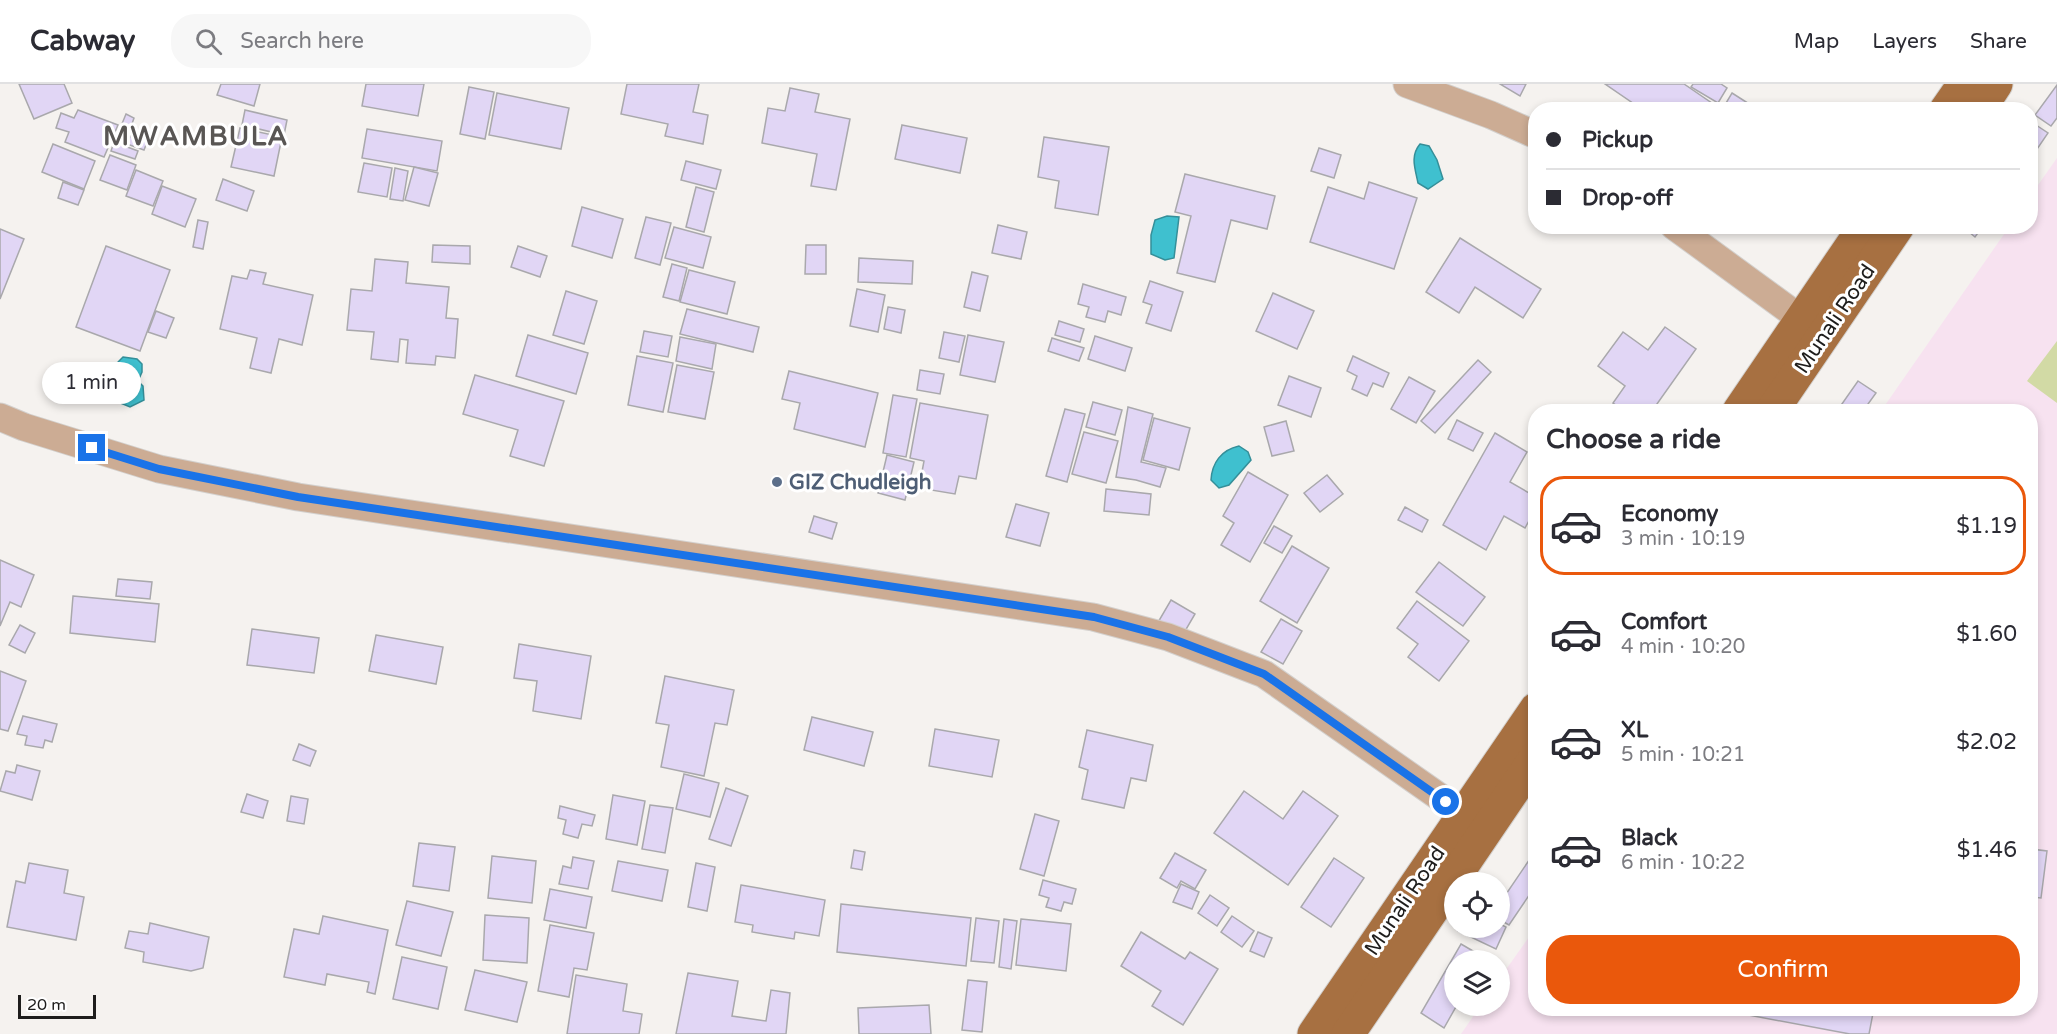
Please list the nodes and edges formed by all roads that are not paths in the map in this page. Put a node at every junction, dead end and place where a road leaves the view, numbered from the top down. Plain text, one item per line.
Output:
1 (1407, 84) edge
2 (1964, 84) edge
3 (1996, 84) edge
4 (1952, 102) edge
5 (1984, 102) edge
6 (1528, 131) edge
7 (1685, 234) edge
8 (1862, 234) edge
9 (1891, 234) edge
10 (1812, 328) junction
11 (1745, 404) edge
12 (1775, 404) edge
13 (0, 417) edge
14 (1528, 724) edge
15 (1528, 766) edge
16 (1475, 822) junction
17 (1314, 1034) edge
18 (1348, 1034) edge

1 - 6 street
2 - 4 main road
3 - 5 main road
7 - 10 street
8 - 10 main road, Munali Road
9 - 10 main road, Munali Road
10 - 11 main road, Munali Road
10 - 12 main road, Munali Road
13 - 16 street
14 - 16 main road, Munali Road
15 - 16 main road, Munali Road
16 - 17 main road, Munali Road
16 - 18 main road, Munali Road

